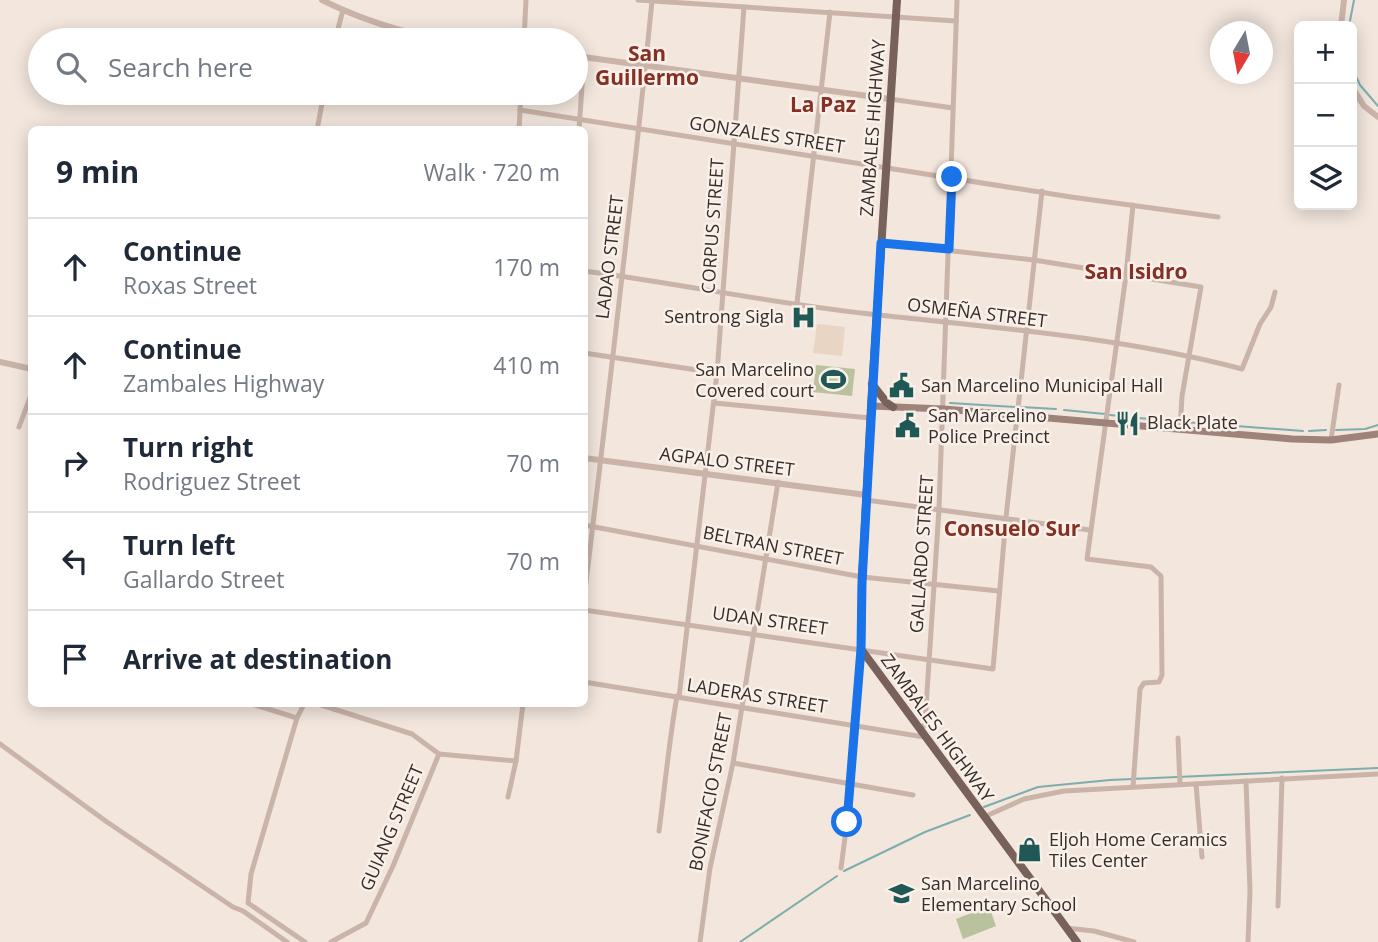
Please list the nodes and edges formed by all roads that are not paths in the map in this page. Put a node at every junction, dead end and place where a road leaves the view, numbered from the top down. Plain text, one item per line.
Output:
1 (322, 0) edge
2 (526, 0) edge
3 (638, 0) edge
4 (897, 0) edge
5 (957, 0) edge
6 (1344, 0) edge
7 (652, 1) edge
8 (744, 6) junction
9 (343, 10) junction
10 (830, 12) junction
11 (896, 18) junction
12 (956, 21) junction
13 (1342, 21) edge
14 (338, 28) edge
15 (394, 28) edge
16 (525, 28) edge
17 (588, 57) edge
18 (646, 65) junction
19 (739, 78) junction
20 (822, 88) junction
21 (1357, 95) edge
22 (890, 99) junction
23 (322, 105) edge
24 (520, 105) edge
25 (580, 105) edge
26 (953, 108) junction
27 (520, 110) junction
28 (1378, 117) edge
29 (580, 120) junction
30 (318, 126) edge
31 (519, 126) edge
32 (579, 126) edge
33 (638, 130) junction
34 (733, 144) junction
35 (815, 156) junction
36 (886, 168) junction
37 (952, 177) junction
38 (1042, 191) junction
39 (1133, 205) junction
40 (1218, 217) dead end
41 (881, 243) junction
42 (949, 249) junction
43 (1034, 260) junction
44 (588, 272) edge
45 (1126, 275) junction
46 (624, 276) junction
47 (1275, 292) dead end
48 (723, 293) junction
49 (797, 303) junction
50 (877, 315) junction
51 (946, 321) junction
52 (1026, 332) junction
53 (1115, 344) junction
54 (588, 353) edge
55 (1189, 355) junction
56 (612, 356) junction
57 (0, 362) edge
58 (28, 368) edge
59 (717, 373) junction
60 (872, 384) junction
61 (1339, 385) dead end
62 (28, 403) edge
63 (713, 403) junction
64 (871, 406) junction
65 (893, 407) junction
66 (944, 409) junction
67 (1017, 416) junction
68 (870, 418) junction
69 (1105, 422) junction
70 (19, 427) dead end
71 (1180, 430) junction
72 (1378, 434) edge
73 (1331, 440) junction
74 (588, 459) edge
75 (601, 461) junction
76 (706, 472) junction
77 (778, 482) junction
78 (866, 497) junction
79 (939, 509) junction
80 (1006, 517) junction
81 (588, 525) edge
82 (593, 526) junction
83 (1090, 530) junction
84 (696, 546) junction
85 (766, 558) junction
86 (588, 567) edge
87 (862, 576) junction
88 (934, 585) junction
89 (999, 591) junction
90 (588, 611) edge
91 (687, 623) junction
92 (754, 634) junction
93 (861, 649) junction
94 (929, 658) junction
95 (588, 683) edge
96 (678, 697) junction
97 (262, 707) edge
98 (302, 707) edge
99 (327, 707) edge
100 (523, 707) edge
101 (742, 707) junction
102 (297, 718) junction
103 (855, 726) junction
104 (923, 734) junction
105 (1178, 737) dead end
106 (0, 744) edge
107 (439, 754) junction
108 (516, 761) junction
109 (733, 764) junction
110 (1378, 775) edge
111 (1282, 778) junction
112 (1180, 780) junction
113 (1246, 781) junction
114 (850, 783) junction
115 (1134, 783) junction
116 (1196, 784) junction
117 (913, 795) dead end
118 (508, 797) dead end
119 (984, 817) junction
120 (659, 831) dead end
121 (1202, 858) dead end
122 (841, 868) dead end
123 (247, 903) junction
124 (1278, 906) dead end
125 (243, 911) junction
126 (1066, 928) junction
127 (287, 942) edge
128 (305, 942) edge
129 (331, 942) edge
130 (700, 942) edge
131 (1077, 942) edge
132 (1134, 942) edge
133 (1248, 942) edge

1 - 9 street
2 - 16 street
3 - 7 street
4 - 11 main road, ZAMBALES HIGHWAY
5 - 12 street, GALLARDO STREET
6 - 13 street
7 - 8 street
7 - 18 street, LADAO STREET
8 - 10 street
8 - 19 street, CORPUS STREET
9 - 14 street
9 - 15 street
10 - 11 street
10 - 20 street
11 - 12 street
11 - 22 main road, ZAMBALES HIGHWAY
12 - 26 street, GALLARDO STREET
17 - 18 street
18 - 19 street
18 - 33 street, LADAO STREET
19 - 20 street
19 - 34 street, CORPUS STREET
20 - 22 street
20 - 35 street
21 - 28 street
22 - 26 street
22 - 36 main road, ZAMBALES HIGHWAY
23 - 30 street
24 - 27 street
25 - 29 street
26 - 37 street, GALLARDO STREET
27 - 29 street, GONZALES STREET
27 - 31 street
29 - 32 street
29 - 33 street, GONZALES STREET
33 - 34 street, GONZALES STREET
33 - 46 street, LADAO STREET
34 - 35 street, GONZALES STREET
34 - 48 street, CORPUS STREET
35 - 36 street, GONZALES STREET
35 - 49 street
36 - 37 street, GONZALES STREET
36 - 41 main road, ZAMBALES HIGHWAY
37 - 38 street, GONZALES STREET
37 - 42 street, GALLARDO STREET
38 - 39 street, GONZALES STREET
38 - 43 street
39 - 40 street, GONZALES STREET
39 - 45 street
41 - 42 street
41 - 50 main road, ZAMBALES HIGHWAY
42 - 43 street
42 - 51 street, GALLARDO STREET
43 - 45 street
43 - 52 street
44 - 46 street, OSMEÑA STREET
45 - 53 street
45 - 55 street
46 - 48 street, OSMEÑA STREET
46 - 56 street, LADAO STREET
47 - 55 street, OSMEÑA STREET
48 - 49 street, OSMEÑA STREET
48 - 59 street, CORPUS STREET
49 - 50 street, OSMEÑA STREET
50 - 51 street, OSMEÑA STREET
50 - 60 main road, ZAMBALES HIGHWAY
51 - 52 street, OSMEÑA STREET
51 - 66 street, GALLARDO STREET
52 - 53 street, OSMEÑA STREET
52 - 67 street
53 - 55 street, OSMEÑA STREET
53 - 69 street
54 - 56 street
55 - 71 street
56 - 59 street
56 - 75 street, LADAO STREET
57 - 58 street
59 - 63 street, CORPUS STREET
60 - 64 main road, ZAMBALES HIGHWAY
60 - 65 main road
61 - 73 street
62 - 70 street
63 - 68 street
63 - 76 street, CORPUS STREET
64 - 65 main road
64 - 68 main road, ZAMBALES HIGHWAY
65 - 66 main road
66 - 67 main road
66 - 79 street, GALLARDO STREET
67 - 69 main road
67 - 80 street
68 - 78 main road, ZAMBALES HIGHWAY
69 - 71 main road
69 - 83 street
71 - 73 main road
72 - 73 main road
74 - 75 street, AGPALO STREET
75 - 76 street, AGPALO STREET
75 - 82 street, LADAO STREET
76 - 77 street, AGPALO STREET
76 - 84 street, CORPUS STREET
77 - 78 street, AGPALO STREET
77 - 85 street, BONIFACIO STREET
78 - 79 street, AGPALO STREET
78 - 87 main road, ZAMBALES HIGHWAY
79 - 80 street, AGPALO STREET
79 - 88 street, GALLARDO STREET
80 - 83 street, AGPALO STREET
80 - 89 street
81 - 82 street, BELTRAN STREET
82 - 84 street, BELTRAN STREET
82 - 86 street, LADAO STREET
83 - 115 street
84 - 85 street, BELTRAN STREET
84 - 91 street, CORPUS STREET
85 - 87 street, BELTRAN STREET
85 - 92 street, BONIFACIO STREET
87 - 88 street, BELTRAN STREET
87 - 93 main road, ZAMBALES HIGHWAY
88 - 89 street, BELTRAN STREET
88 - 94 street, GALLARDO STREET
89 - 94 street, UDAN STREET
90 - 91 street, UDAN STREET
91 - 92 street, UDAN STREET
91 - 96 street, CORPUS STREET
92 - 93 street, UDAN STREET
92 - 101 street, BONIFACIO STREET
93 - 94 street, UDAN STREET
93 - 103 street
93 - 104 main road, ZAMBALES HIGHWAY
94 - 104 street, GALLARDO STREET
95 - 96 street, LADERAS STREET
96 - 101 street, LADERAS STREET
96 - 120 street, CORPUS STREET
97 - 102 street
98 - 102 street
99 - 107 street
100 - 108 street
101 - 103 street, LADERAS STREET
101 - 109 street, BONIFACIO STREET
102 - 123 street
103 - 104 street, LADERAS STREET
103 - 114 street
104 - 119 main road, ZAMBALES HIGHWAY
105 - 112 street
106 - 125 street
107 - 108 street, GUIANG STREET
107 - 129 street, GUIANG STREET
108 - 118 street
109 - 114 street
109 - 130 street, BONIFACIO STREET
110 - 111 street
111 - 113 street
111 - 124 street
112 - 115 street
112 - 116 street
113 - 116 street
113 - 133 street
114 - 117 street
114 - 122 street
115 - 119 street
116 - 121 street
119 - 126 main road, ZAMBALES HIGHWAY
123 - 125 street
123 - 128 street
125 - 127 street
126 - 131 main road, ZAMBALES HIGHWAY
126 - 132 street

